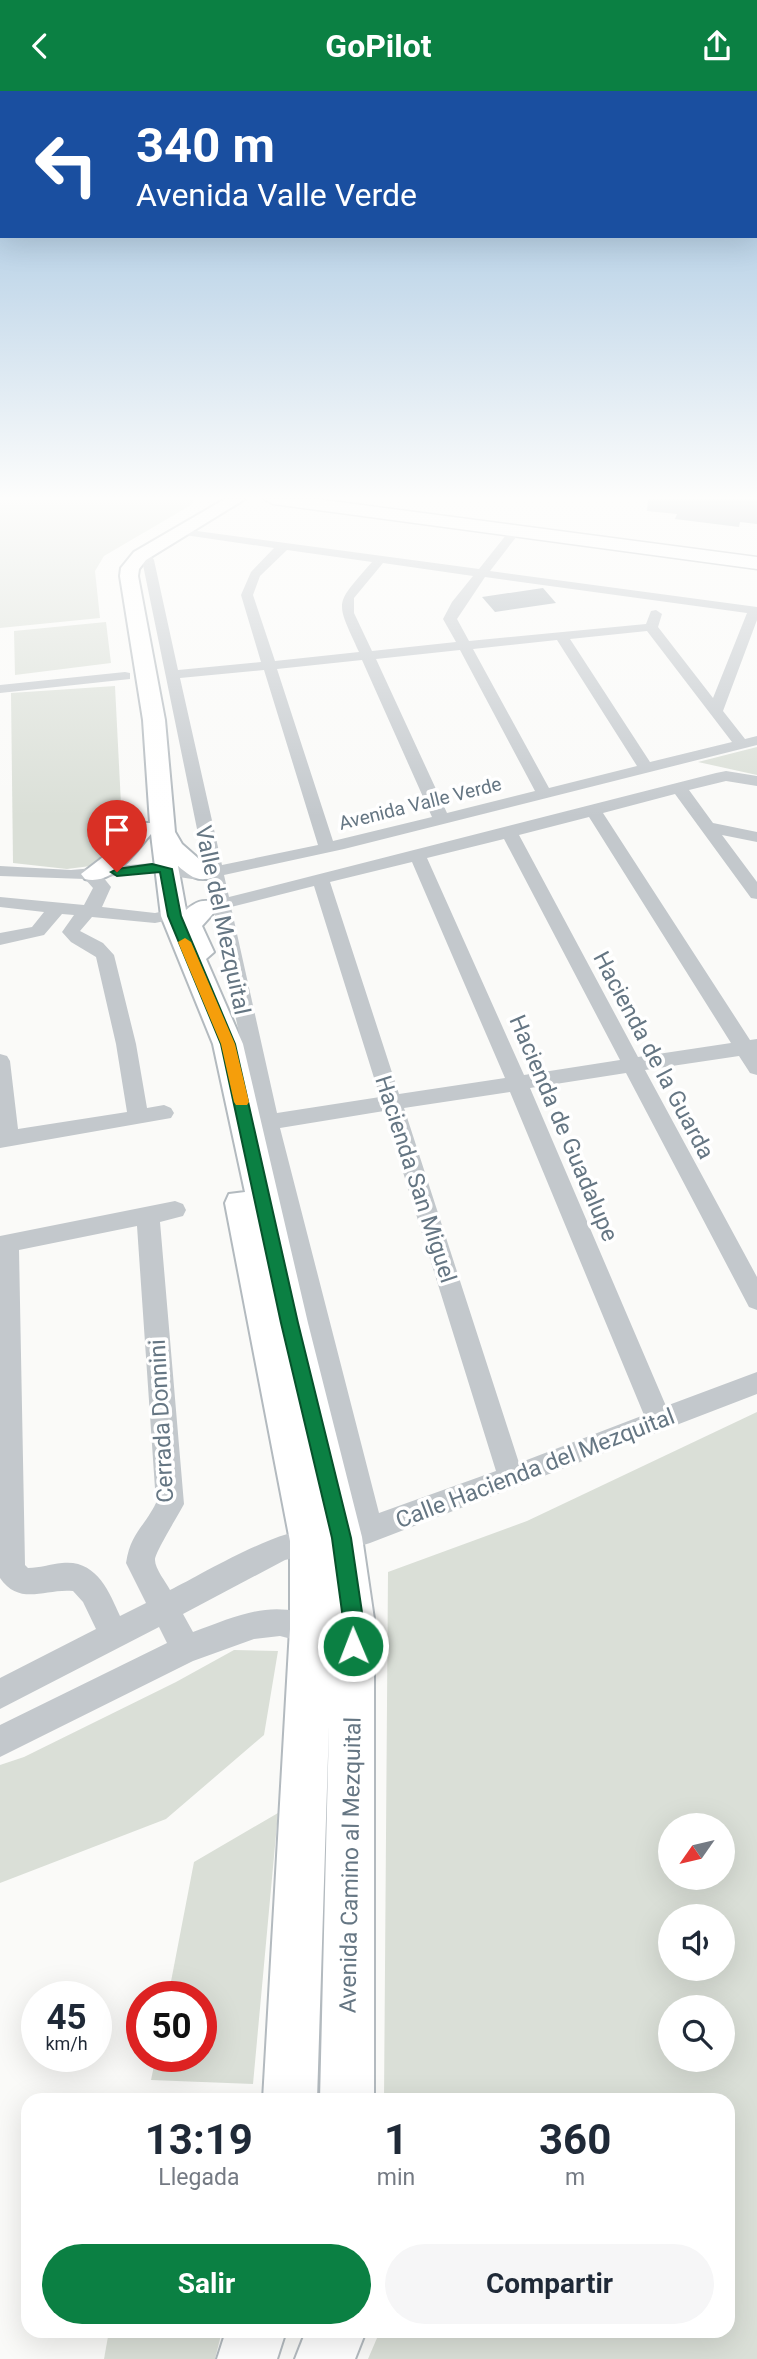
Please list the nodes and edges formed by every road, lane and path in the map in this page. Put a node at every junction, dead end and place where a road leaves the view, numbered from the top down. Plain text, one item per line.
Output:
1 (131, 605) edge
2 (157, 605) edge
3 (250, 605) edge
4 (346, 605) edge
5 (458, 605) edge
6 (659, 605) edge
7 (715, 605) edge
8 (756, 611) edge
9 (651, 627) junction
10 (562, 637) junction
11 (466, 647) junction
12 (368, 656) junction
13 (270, 666) junction
14 (134, 669) junction
15 (171, 675) junction
16 (0, 679) edge
17 (31, 681) junction
18 (0, 689) edge
19 (129, 701) dead end
20 (715, 712) junction
21 (749, 742) edge
22 (647, 769) junction
23 (757, 781) edge
24 (679, 788) junction
25 (545, 794) junction
26 (593, 810) junction
27 (148, 820) junction
28 (442, 820) junction
29 (708, 827) junction
30 (509, 833) junction
31 (757, 837) edge
32 (327, 848) junction
33 (417, 856) junction
34 (157, 869) junction
35 (207, 873) junction
36 (92, 874) junction
37 (4, 875) edge
38 (321, 880) junction
39 (757, 894) edge
40 (1, 901) edge
41 (58, 907) junction
42 (90, 910) junction
43 (189, 911) junction
44 (0, 939) edge
45 (751, 1047) edge
46 (0, 1061) edge
47 (632, 1066) junction
48 (757, 1068) edge
49 (518, 1085) junction
50 (392, 1104) junction
51 (164, 1113) dead end
52 (138, 1117) junction
53 (268, 1122) junction
54 (4, 1139) edge
55 (175, 1210) dead end
56 (148, 1216) junction
57 (4, 1245) edge
58 (757, 1300) edge
59 (757, 1383) edge
60 (660, 1422) junction
61 (512, 1478) junction
62 (341, 1536) junction
63 (166, 1608) junction
64 (311, 1629) junction
65 (113, 1635) junction
66 (186, 1649) junction
67 (0, 1694) edge
68 (0, 1741) edge
69 (290, 2093) edge
70 (347, 2093) edge
71 (254, 2338) edge
72 (333, 2338) edge
73 (247, 2359) edge
74 (325, 2359) edge

1 - 14 main road, Avenida Camino al Mezquital
2 - 15 street, Valle del Mezquital
3 - 13 street
4 - 12 street
5 - 11 street
6 - 9 street
7 - 8 street
8 - 20 street
9 - 10 street
9 - 20 street
10 - 11 street
10 - 22 street
11 - 12 street
11 - 25 street
12 - 13 street
12 - 28 street
13 - 15 street
13 - 32 street
14 - 17 street
14 - 19 main road, Avenida Camino al Mezquital
14 - 27 main road, Avenida Camino al Mezquital
15 - 35 street, Valle del Mezquital
16 - 17 street
17 - 18 street
20 - 21 street
21 - 22 street, Avenida Valle Verde
22 - 25 street, Avenida Valle Verde
23 - 24 street
24 - 26 street
24 - 29 street
25 - 28 street, Avenida Valle Verde
26 - 30 street
26 - 45 street
27 - 34 main road, Avenida Camino al Mezquital
27 - 35 main road
27 - 36 main road
28 - 32 street, Avenida Valle Verde
29 - 31 street
29 - 39 street
30 - 33 street
30 - 47 street, Hacienda de la Guarda
32 - 35 street, Avenida Valle Verde
33 - 38 street
33 - 49 street, Hacienda de Guadalupe
34 - 35 street, Avenida Valle Verde
34 - 36 street, Avenida Valle Verde
34 - 43 main road, Avenida Camino al Mezquital
35 - 43 street, Valle del Mezquital
36 - 37 street, Avenida Valle Verde
36 - 42 street
38 - 43 street
38 - 50 street, Hacienda San Miguel
40 - 41 street
41 - 42 street
41 - 44 street
42 - 43 street
42 - 52 street
43 - 53 street, Valle del Mezquital
43 - 62 main road, Avenida Camino al Mezquital
43 - 62 main road, Avenida Camino al Mezquital
45 - 47 street
45 - 48 street
46 - 54 street
47 - 49 street
47 - 58 street, Hacienda de la Guarda
49 - 50 street
49 - 60 street, Hacienda de Guadalupe
50 - 53 street
50 - 61 street, Hacienda San Miguel
51 - 52 street
52 - 54 street
53 - 62 street, Valle del Mezquital
55 - 56 street
56 - 57 street
56 - 63 street, Cerrada Donnini
57 - 65 street
59 - 60 street, Calle Hacienda del Mezquital
60 - 61 street, Calle Hacienda del Mezquital
61 - 62 street, Calle Hacienda del Mezquital
62 - 63 street
62 - 64 main road, Avenida Camino al Mezquital
62 - 70 main road, Avenida Camino al Mezquital
63 - 65 street
63 - 66 street, Cerrada Donnini
64 - 66 street
64 - 69 main road, Avenida Camino al Mezquital
65 - 67 street
66 - 68 street
71 - 73 main road
72 - 74 main road

